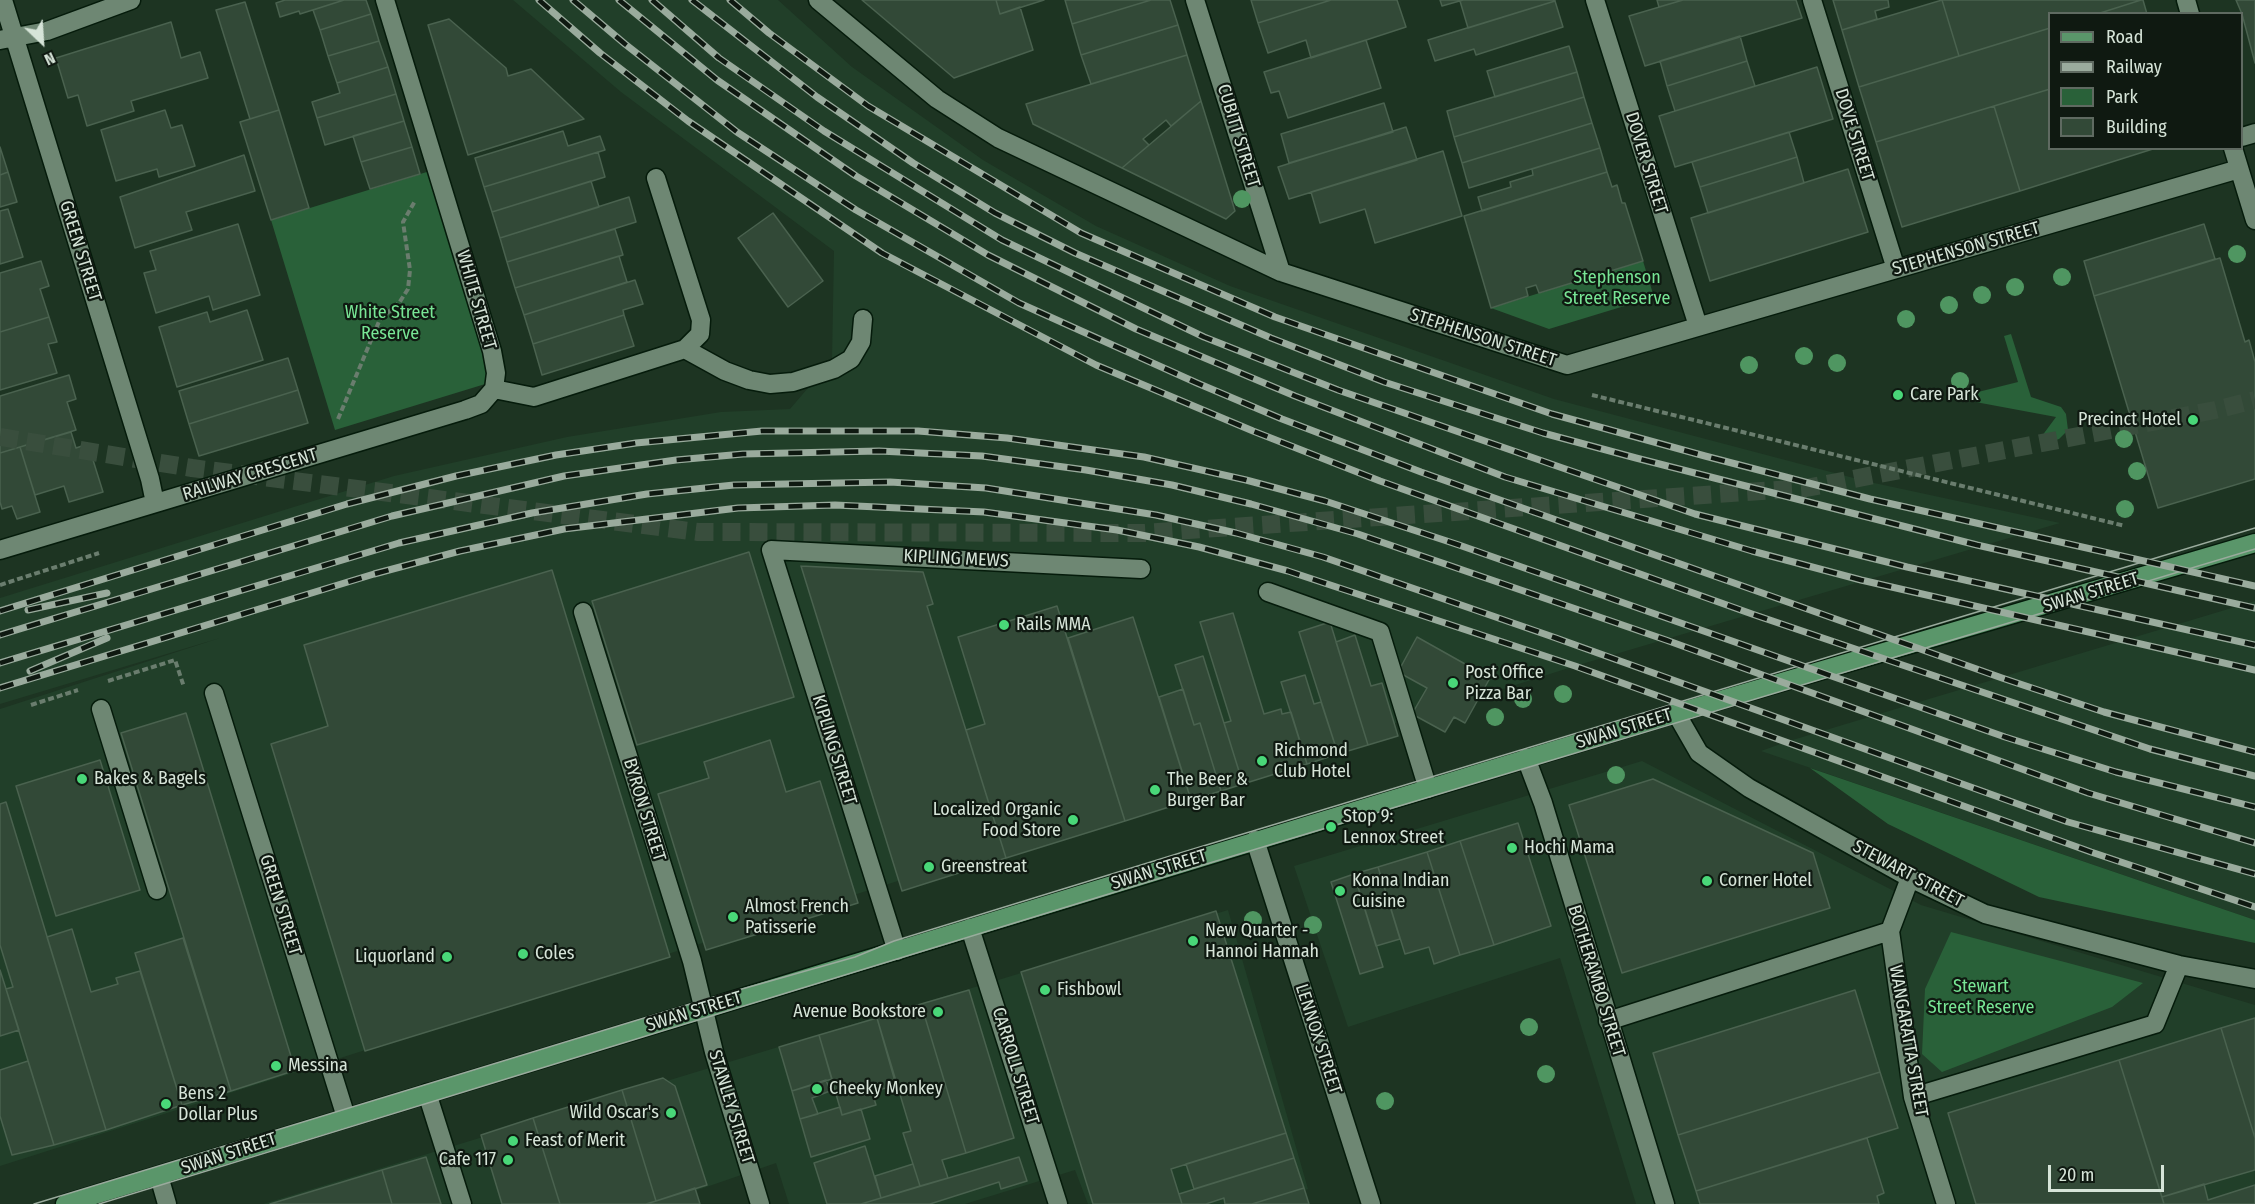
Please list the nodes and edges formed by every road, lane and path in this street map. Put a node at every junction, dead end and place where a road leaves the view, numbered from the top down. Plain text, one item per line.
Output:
1 (3, 0) edge
2 (131, 0) edge
3 (385, 0) edge
4 (818, 0) edge
5 (1195, 0) edge
6 (1595, 0) edge
7 (1812, 0) edge
8 (7, 38) edge
9 (2234, 150) edge
10 (2239, 169) junction
11 (656, 178) dead end
12 (419, 195) dead end
13 (2255, 219) edge
14 (1896, 269) junction
15 (1281, 272) junction
16 (863, 319) dead end
17 (1698, 326) junction
18 (685, 350) junction
19 (494, 389) junction
20 (1592, 395) dead end
21 (337, 422) dead end
22 (154, 503) junction
23 (2125, 526) dead end
24 (2255, 543) edge
25 (0, 550) edge
26 (771, 550) joint
27 (1141, 569) dead end
28 (1268, 592) dead end
29 (583, 612) dead end
30 (214, 693) dead end
31 (101, 709) dead end
32 (1676, 713) junction
33 (1526, 759) junction
34 (1428, 789) junction
35 (1255, 840) junction
36 (1910, 878) junction
37 (157, 890) dead end
38 (970, 928) junction
39 (1890, 931) junction
40 (897, 951) junction
41 (2180, 965) junction
42 (2255, 979) edge
43 (704, 1009) junction
44 (1608, 1021) junction
45 (427, 1093) junction
46 (1913, 1097) junction
47 (346, 1117) junction
48 (159, 1176) junction
49 (65, 1204) edge
50 (167, 1204) edge
51 (462, 1204) edge
52 (760, 1204) edge
53 (1058, 1204) edge
54 (1371, 1204) edge
55 (1665, 1204) edge
56 (1946, 1204) edge

1 - 8 street, GREEN STREET
2 - 8 street
3 - 19 street, WHITE STREET
4 - 15 street, STEPHENSON STREET
5 - 15 street, CUBITT STREET
6 - 17 street, DOVER STREET
7 - 14 street, DOVE STREET
8 - 22 street, GREEN STREET
9 - 10 street
10 - 13 street
10 - 14 street, STEPHENSON STREET
11 - 18 street
12 - 21 path
14 - 17 street, STEPHENSON STREET
15 - 17 street, STEPHENSON STREET
16 - 18 street
18 - 19 street
19 - 22 street, RAILWAY CRESCENT
20 - 23 path
22 - 25 street, RAILWAY CRESCENT
24 - 32 main road, SWAN STREET
26 - 27 street, KIPLING MEWS
26 - 40 street, KIPLING STREET
28 - 34 street
29 - 43 street, BYRON STREET
30 - 47 street, GREEN STREET
31 - 37 street
32 - 33 main road, SWAN STREET
32 - 36 street, STEWART STREET
33 - 34 main road, SWAN STREET
33 - 44 street, BOTHERAMBO STREET
34 - 35 main road, SWAN STREET
35 - 38 main road, SWAN STREET
35 - 54 street, LENNOX STREET
36 - 39 street, WANGARATTA STREET
36 - 41 street, STEWART STREET
38 - 40 main road, SWAN STREET
38 - 53 street, CARROLL STREET
39 - 44 street
39 - 46 street, WANGARATTA STREET
40 - 43 main road, SWAN STREET
41 - 42 street, STEWART STREET
41 - 46 street
43 - 45 main road, SWAN STREET
43 - 52 street, STANLEY STREET
44 - 55 street, BOTHERAMBO STREET
45 - 47 main road, SWAN STREET
45 - 51 street
46 - 56 street, WANGARATTA STREET
47 - 48 main road, SWAN STREET
48 - 49 main road, SWAN STREET
48 - 50 street

